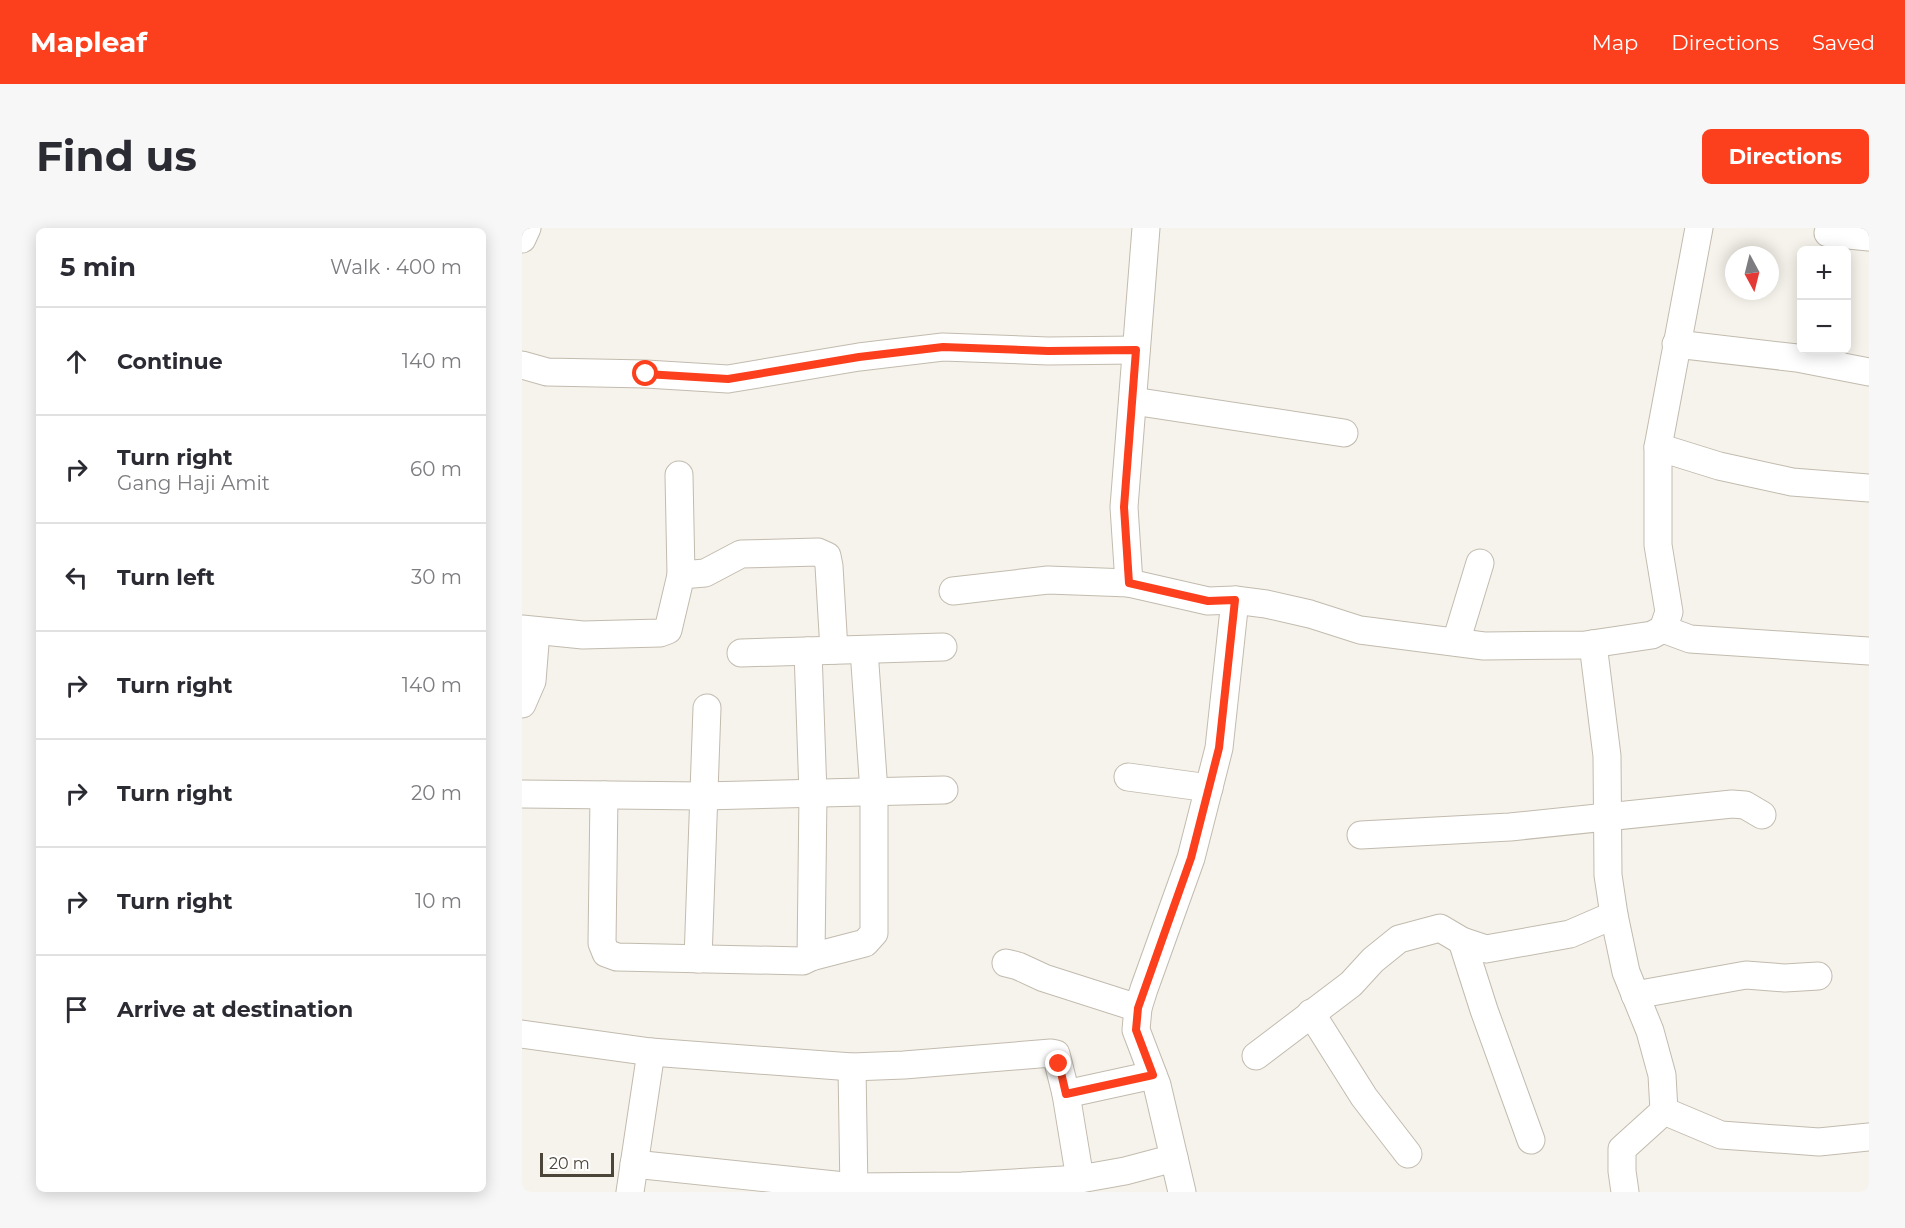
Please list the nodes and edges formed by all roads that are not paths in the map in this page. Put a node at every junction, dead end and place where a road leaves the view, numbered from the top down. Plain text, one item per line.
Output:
1 (527, 228) edge
2 (1146, 228) edge
3 (1699, 228) edge
4 (1828, 233) dead end
5 (1869, 237) edge
6 (522, 239) edge
7 (1676, 344) junction
8 (1136, 350) junction
9 (522, 365) edge
10 (1869, 372) edge
11 (1133, 401) junction
12 (1344, 433) dead end
13 (1658, 447) junction
14 (679, 475) dead end
15 (1869, 488) edge
16 (1480, 563) dead end
17 (681, 575) junction
18 (1129, 583) junction
19 (953, 591) dead end
20 (1235, 600) junction
21 (1663, 629) junction
22 (529, 630) edge
23 (1456, 642) junction
24 (1593, 644) junction
25 (943, 647) dead end
26 (864, 650) junction
27 (821, 651) junction
28 (1869, 651) edge
29 (741, 652) dead end
30 (522, 704) edge
31 (707, 708) dead end
32 (1128, 777) dead end
33 (1209, 788) junction
34 (944, 790) dead end
35 (874, 792) junction
36 (522, 794) edge
37 (813, 794) junction
38 (604, 795) junction
39 (703, 796) junction
40 (1607, 815) junction
41 (1762, 815) dead end
42 (1361, 835) dead end
43 (1614, 915) junction
44 (1462, 941) junction
45 (811, 957) junction
46 (698, 959) junction
47 (1006, 963) dead end
48 (1818, 976) dead end
49 (1635, 995) junction
50 (1138, 1008) junction
51 (1311, 1013) junction
52 (522, 1034) edge
53 (651, 1052) junction
54 (1256, 1056) dead end
55 (852, 1067) junction
56 (1153, 1075) junction
57 (1066, 1094) junction
58 (1664, 1111) junction
59 (1869, 1137) edge
60 (1531, 1140) dead end
61 (1408, 1154) dead end
62 (1174, 1158) junction
63 (634, 1164) junction
64 (1080, 1179) junction
65 (854, 1189) edge
66 (630, 1192) edge
67 (1182, 1192) edge
68 (1625, 1192) edge

1 - 6 street
2 - 8 street
3 - 7 street
4 - 5 street
7 - 10 street
7 - 13 street
8 - 9 street
8 - 11 street
11 - 12 street
11 - 18 street
13 - 15 street
13 - 21 street
14 - 17 street
16 - 23 street
17 - 22 street
17 - 27 street
18 - 19 street
18 - 20 street
20 - 23 street
20 - 33 street
21 - 24 street
21 - 28 street
22 - 30 street
23 - 24 street
24 - 40 street
25 - 26 street
26 - 27 street
26 - 35 street
27 - 29 street
27 - 37 street
31 - 39 street
32 - 33 street
33 - 50 street
34 - 35 street
35 - 37 street
35 - 45 street
36 - 38 street
37 - 39 street
37 - 45 street
38 - 39 street
38 - 46 street
39 - 46 street
40 - 41 street
40 - 42 street
40 - 43 street
43 - 44 street
43 - 49 street
44 - 51 street
44 - 60 street
45 - 46 street
47 - 50 street
48 - 49 street
49 - 58 street
50 - 56 street
51 - 54 street
51 - 61 street
52 - 53 street
53 - 55 street
53 - 63 street
55 - 57 street
55 - 65 street
56 - 57 street
56 - 62 street
57 - 64 street
58 - 59 street
58 - 68 street
62 - 64 street
62 - 67 street
63 - 65 street
63 - 66 street
64 - 65 street

